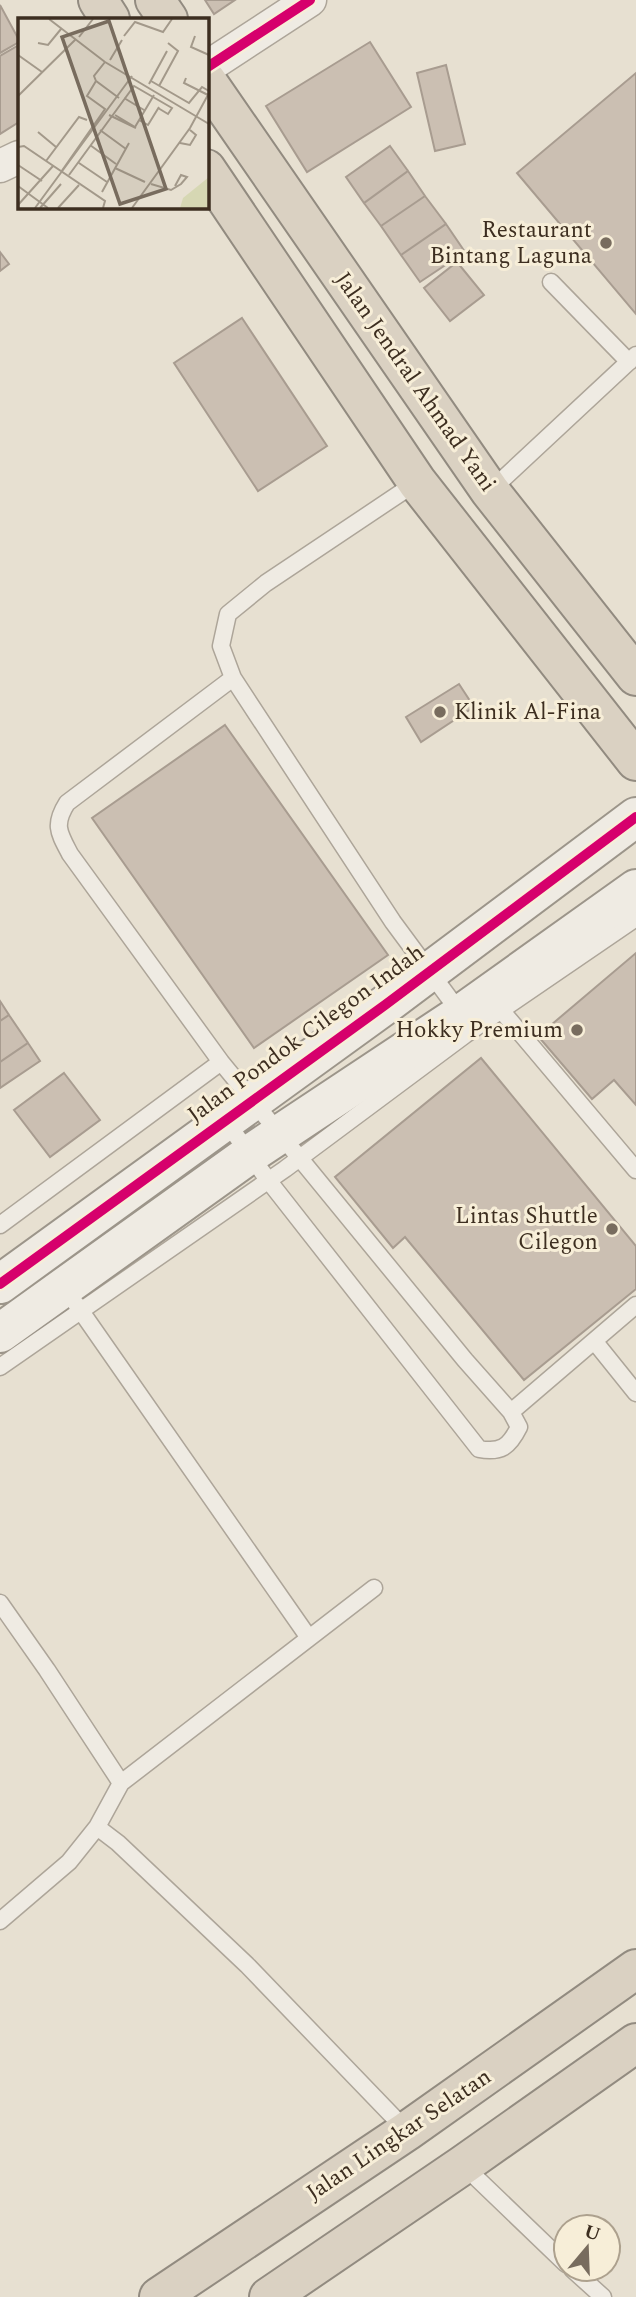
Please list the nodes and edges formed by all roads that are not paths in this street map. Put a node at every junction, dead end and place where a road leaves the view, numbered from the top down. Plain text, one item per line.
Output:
1 (98, 0) edge
2 (155, 0) edge
3 (310, 0) edge
4 (109, 18) edge
5 (167, 18) edge
6 (208, 67) edge
7 (208, 83) edge
8 (18, 157) edge
9 (0, 166) edge
10 (208, 172) edge
11 (551, 282) dead end
12 (632, 359) edge
13 (417, 482) junction
14 (490, 491) junction
15 (636, 676) edge
16 (233, 678) junction
17 (636, 761) edge
18 (636, 817) edge
19 (636, 889) edge
20 (636, 918) edge
21 (430, 971) junction
22 (501, 1010) junction
23 (461, 1014) junction
24 (221, 1062) junction
25 (239, 1109) junction
26 (274, 1157) junction
27 (636, 1170) edge
28 (0, 1225) edge
29 (0, 1284) edge
30 (71, 1299) junction
31 (636, 1305) edge
32 (0, 1333) edge
33 (595, 1342) junction
34 (0, 1367) edge
35 (636, 1393) edge
36 (511, 1412) junction
37 (374, 1588) dead end
38 (0, 1603) edge
39 (309, 1638) junction
40 (121, 1783) junction
41 (97, 1826) junction
42 (0, 1921) edge
43 (636, 1969) edge
44 (636, 2043) edge
45 (407, 2130) junction
46 (463, 2165) junction
47 (552, 2251) edge
48 (588, 2283) edge
49 (159, 2297) edge
50 (269, 2297) edge
51 (603, 2297) edge

1 - 4 highway
2 - 5 highway
3 - 6 street
7 - 14 highway, Jalan Jendral Ahmad Yani
8 - 9 street
10 - 13 highway
11 - 12 lane
12 - 14 lane
13 - 16 lane
13 - 17 highway
14 - 15 highway, Jalan Jendral Ahmad Yani
16 - 21 lane
16 - 24 lane
18 - 21 street, Jalan Pondok Cilegon Indah
19 - 23 street
20 - 22 lane
21 - 23 lane
21 - 25 street, Jalan Pondok Cilegon Indah
22 - 26 lane
22 - 27 lane
23 - 26 street
24 - 25 lane
24 - 28 lane
25 - 26 lane
25 - 26 lane
25 - 29 street, Jalan Pondok Cilegon Indah
26 - 30 street
26 - 36 lane
26 - 36 lane
30 - 32 street
30 - 34 lane
30 - 39 lane
31 - 33 lane
33 - 35 lane
33 - 36 lane
37 - 39 lane
38 - 40 lane
39 - 40 lane
40 - 41 lane
41 - 42 lane
41 - 45 lane
43 - 45 highway, Jalan Lingkar Selatan
44 - 46 highway
45 - 49 highway, Jalan Lingkar Selatan
46 - 47 lane
46 - 50 highway
48 - 51 lane

